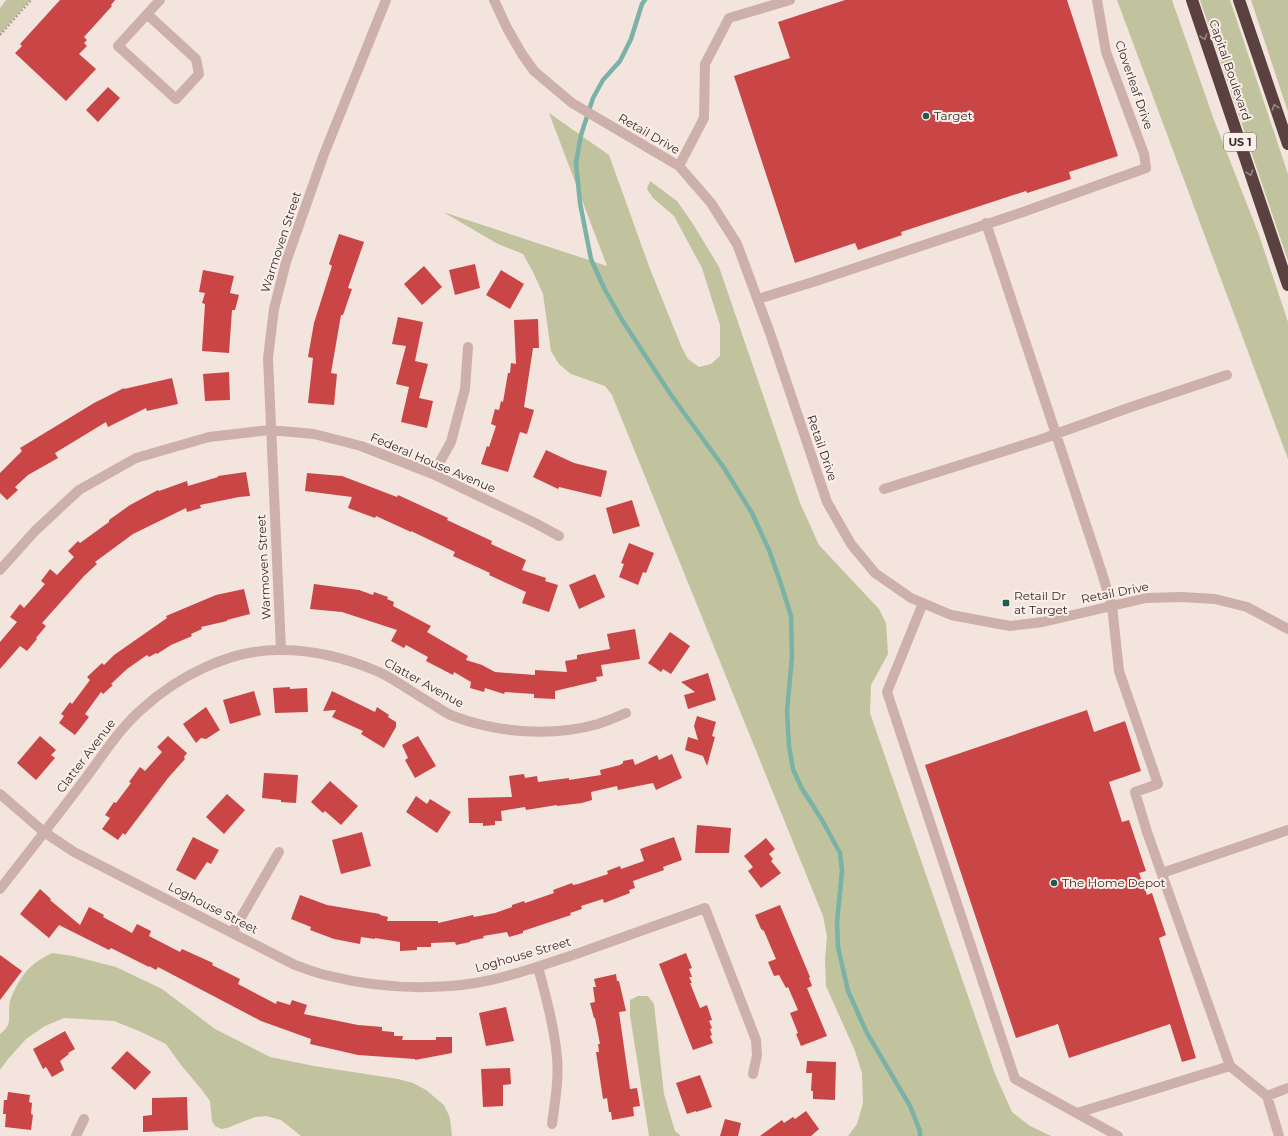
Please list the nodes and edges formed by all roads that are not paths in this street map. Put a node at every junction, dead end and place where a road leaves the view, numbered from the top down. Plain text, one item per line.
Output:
1 (160, 0) edge
2 (386, 0) edge
3 (494, 0) edge
4 (790, 0) edge
5 (1097, 0) edge
6 (1192, 0) edge
7 (1239, 0) edge
8 (147, 14) junction
9 (1288, 144) edge
10 (679, 166) junction
11 (986, 223) junction
12 (1288, 285) edge
13 (758, 299) junction
14 (468, 347) dead end
15 (1227, 375) dead end
16 (270, 430) junction
17 (1055, 434) junction
18 (433, 474) junction
19 (884, 489) dead end
20 (559, 536) dead end
21 (0, 570) edge
22 (923, 603) junction
23 (1112, 606) junction
24 (1288, 629) edge
25 (280, 650) junction
26 (626, 713) dead end
27 (0, 794) edge
28 (1288, 830) edge
29 (44, 832) junction
30 (279, 852) dead end
31 (1162, 872) junction
32 (0, 889) edge
33 (232, 933) junction
34 (538, 967) junction
35 (1230, 1066) junction
36 (753, 1074) dead end
37 (1288, 1088) edge
38 (1267, 1096) junction
39 (1077, 1113) junction
40 (84, 1119) dead end
41 (552, 1124) dead end
42 (76, 1136) edge
43 (1118, 1136) edge
44 (1279, 1136) edge

1 - 8 street
2 - 16 street, Warmoven Street
3 - 10 street, Retail Drive
4 - 10 street
5 - 11 street, Cloverleaf Drive
6 -> 12 highway, Capital Boulevard / US 1
9 -> 7 highway
8 - 8 street
10 - 13 street, Retail Drive
11 - 13 street
11 - 17 street
13 - 22 street, Retail Drive
14 - 18 street
15 - 17 street
16 - 18 street, Federal House Avenue
16 - 21 street, Federal House Avenue
16 - 25 street, Warmoven Street
17 - 19 street
17 - 23 street
18 - 20 street, Federal House Avenue
22 - 23 street, Retail Drive
22 - 39 street
23 - 24 street, Retail Drive
23 - 31 street
25 - 26 street, Clatter Avenue
25 - 29 street, Clatter Avenue
27 - 29 street, Loghouse Street
28 - 31 street
29 - 32 street, Clatter Avenue
29 - 33 street, Loghouse Street
30 - 33 street
31 - 35 street
33 - 34 street, Loghouse Street
34 - 36 street, Loghouse Street
34 - 41 street
35 - 38 street
35 - 39 street
37 - 38 street
38 - 44 street
39 - 43 street
40 - 42 street

